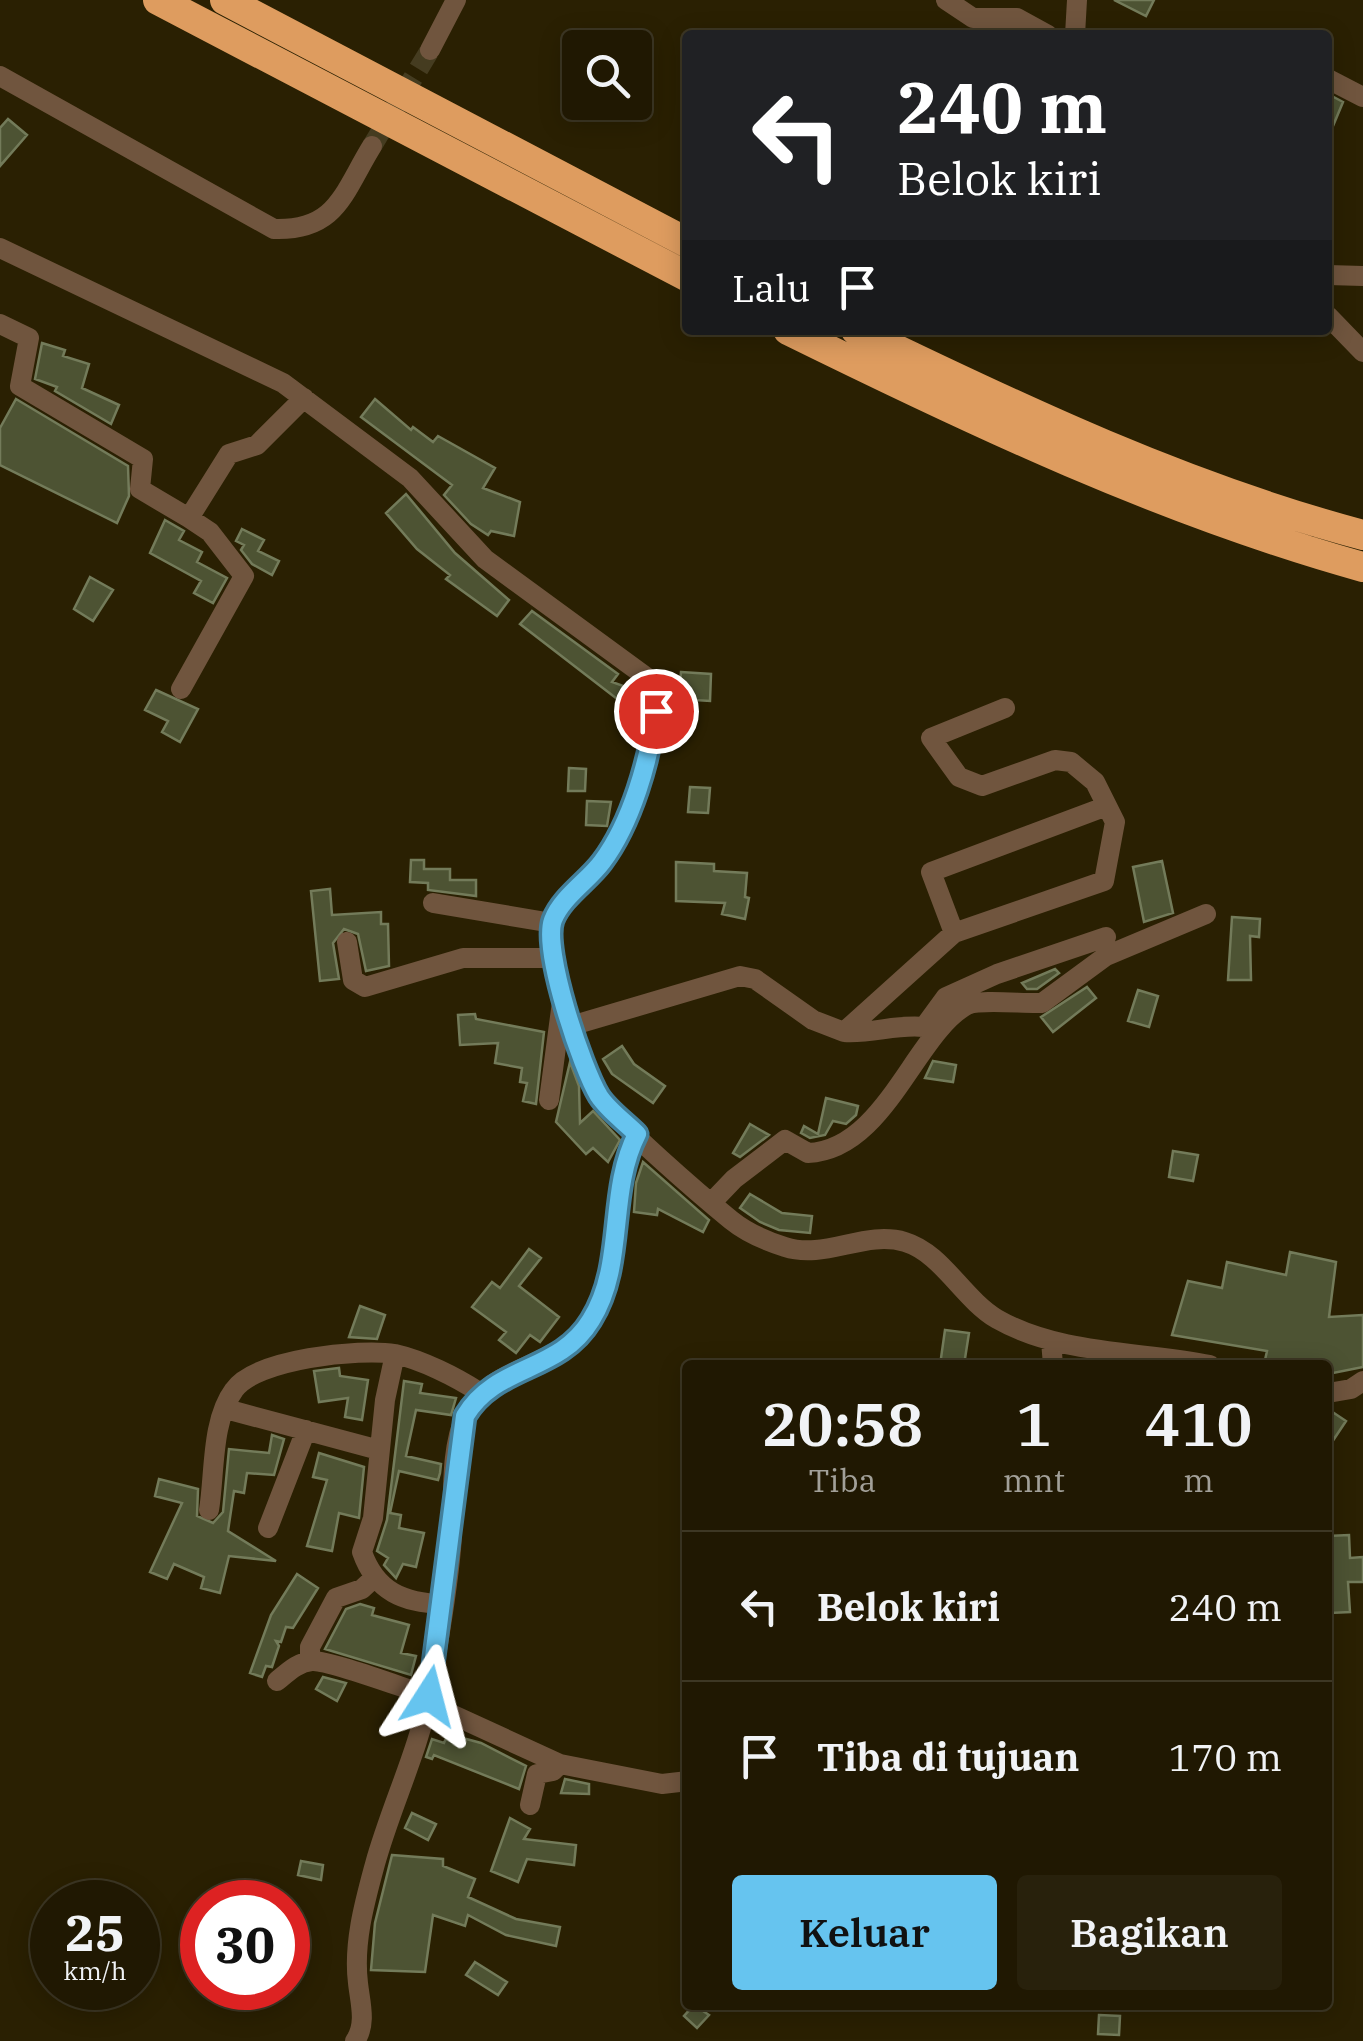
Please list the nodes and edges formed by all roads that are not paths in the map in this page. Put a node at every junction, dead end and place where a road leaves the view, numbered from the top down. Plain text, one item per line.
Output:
1 (158, 0) edge
2 (226, 0) edge
3 (456, 0) edge
4 (946, 0) edge
5 (1077, 0) edge
6 (1039, 30) edge
7 (1075, 30) edge
8 (430, 50) tunnel mouth
9 (0, 76) edge
10 (1332, 81) edge
11 (1363, 97) edge
12 (372, 146) tunnel mouth
13 (682, 241) edge
14 (0, 248) edge
15 (682, 275) edge
16 (1332, 275) edge
17 (1363, 276) edge
18 (1332, 320) edge
19 (0, 324) edge
20 (798, 335) edge
21 (866, 335) edge
22 (1363, 352) edge
23 (304, 398) junction
24 (189, 518) junction
25 (1363, 535) edge
26 (1363, 568) edge
27 (181, 689) dead end
28 (1005, 708) dead end
29 (1107, 806) junction
30 (433, 904) dead end
31 (1206, 914) dead end
32 (552, 923) junction
33 (954, 933) junction
34 (1106, 937) dead end
35 (347, 942) dead end
36 (555, 958) junction
37 (563, 996) junction
38 (574, 1026) junction
39 (844, 1032) junction
40 (549, 1100) dead end
41 (637, 1134) junction
42 (712, 1202) junction
43 (1051, 1342) junction
44 (395, 1354) junction
45 (1053, 1360) edge
46 (1159, 1360) edge
47 (1363, 1381) edge
48 (479, 1392) junction
49 (1332, 1392) edge
50 (226, 1408) junction
51 (306, 1430) junction
52 (380, 1450) junction
53 (209, 1510) dead end
54 (268, 1528) dead end
55 (376, 1577) junction
56 (443, 1604) junction
57 (310, 1661) junction
58 (278, 1681) dead end
59 (428, 1699) junction
60 (560, 1764) junction
61 (682, 1782) edge
62 (530, 1805) dead end
63 (355, 2041) edge

1 - 15 highway
2 - 13 highway
3 - 8 street
4 - 6 street
5 - 7 street
9 - 12 street
10 - 11 street
14 - 23 street
16 - 17 street
18 - 22 street
19 - 24 street
20 - 26 highway
21 - 25 highway
23 - 24 street
23 - 32 street
24 - 27 street
28 - 29 street
29 - 33 street
29 - 33 street
30 - 32 street
31 - 42 street
32 - 36 street
33 - 39 street
34 - 39 street
35 - 36 street
36 - 37 street
37 - 38 street
37 - 40 street
38 - 39 street
38 - 41 street
41 - 42 street
41 - 48 street
42 - 43 street
43 - 45 street
43 - 46 street
44 - 48 street
44 - 50 street
44 - 52 street
47 - 49 street
48 - 56 street
50 - 51 street
50 - 53 street
51 - 52 street
51 - 54 street
52 - 55 street
55 - 56 street
55 - 57 street
56 - 59 street
57 - 58 street
57 - 59 street
59 - 60 street
59 - 63 street
60 - 61 street
60 - 62 street

